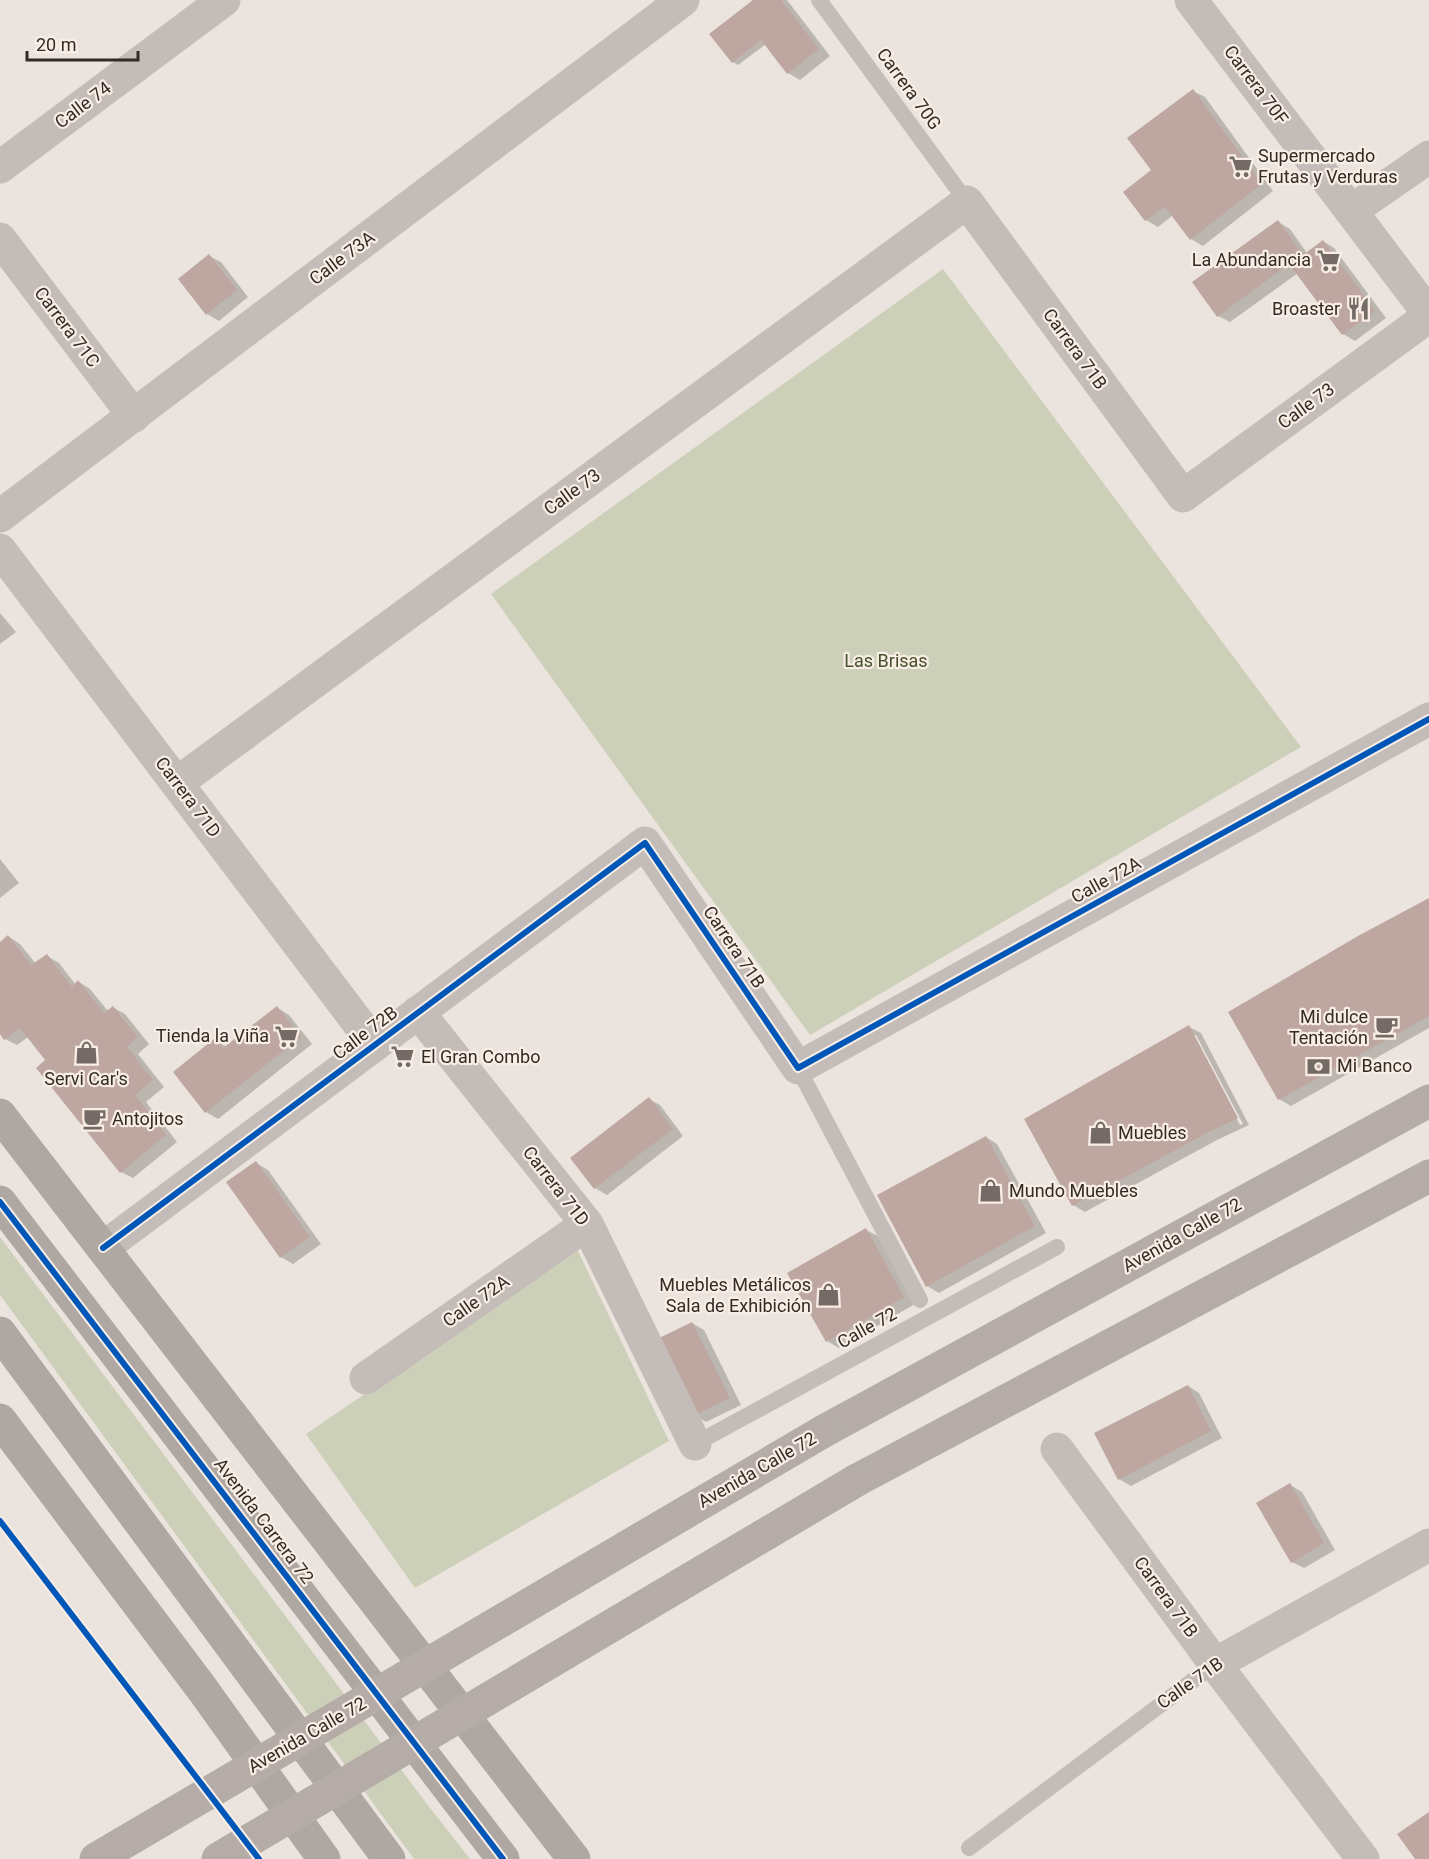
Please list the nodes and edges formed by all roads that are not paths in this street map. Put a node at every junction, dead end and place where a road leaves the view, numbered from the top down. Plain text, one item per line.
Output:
1 (224, 0) edge
2 (683, 0) edge
3 (819, 0) edge
4 (1191, 0) edge
5 (1429, 157) edge
6 (0, 167) edge
7 (967, 202) junction
8 (1351, 211) junction
9 (0, 238) edge
10 (1429, 315) edge
11 (134, 416) junction
12 (1183, 496) joint
13 (0, 516) edge
14 (0, 550) edge
15 (1429, 719) edge
16 (177, 783) junction
17 (645, 843) joint
18 (418, 1012) junction
19 (375, 1045) junction
20 (798, 1068) junction
21 (1429, 1101) edge
22 (0, 1115) edge
23 (1429, 1176) edge
24 (2, 1200) edge
25 (587, 1224) junction
26 (1057, 1247) dead end
27 (103, 1248) junction
28 (920, 1300) dead end
29 (0, 1333) edge
30 (366, 1378) dead end
31 (0, 1420) edge
32 (695, 1444) joint
33 (1057, 1449) dead end
34 (1429, 1545) edge
35 (1215, 1664) junction
36 (969, 1848) dead end
37 (96, 1859) edge
38 (218, 1859) edge
39 (324, 1859) edge
40 (389, 1859) edge
41 (503, 1859) edge
42 (574, 1859) edge
43 (1363, 1859) edge

1 - 6 street, Calle 74
2 - 11 street, Calle 73A
3 - 7 lane, Carrera 70G
4 - 8 street, Carrera 70F
5 - 8 street
7 - 12 street, Carrera 71B
7 - 16 street, Calle 73
8 - 10 street, Carrera 70F
9 - 11 street, Carrera 71C
10 - 12 street, Calle 73
11 - 13 street, Calle 73A
14 - 16 street, Carrera 71D
15 - 20 street, Calle 72A
16 - 19 street, Carrera 71D
17 - 18 street, Calle 72B
17 - 20 street, Carrera 71B
18 - 19 street, Calle 72B
18 - 25 street, Carrera 71D
19 - 27 street, Calle 72B
20 - 28 lane, Carrera 71B
21 - 37 main road, Avenida Calle 72, bridge
22 - 27 highway
23 - 38 main road, bridge
24 - 41 highway, Avenida Carrera 72
25 - 30 street, Calle 72A
25 - 32 street, Carrera 71D
26 - 32 lane, Calle 72
27 - 42 highway
29 - 40 highway
31 - 39 highway
33 - 35 street, Carrera 71B
34 - 35 street, Calle 71B
35 - 36 lane, Calle 71B
35 - 43 street, Carrera 71B

